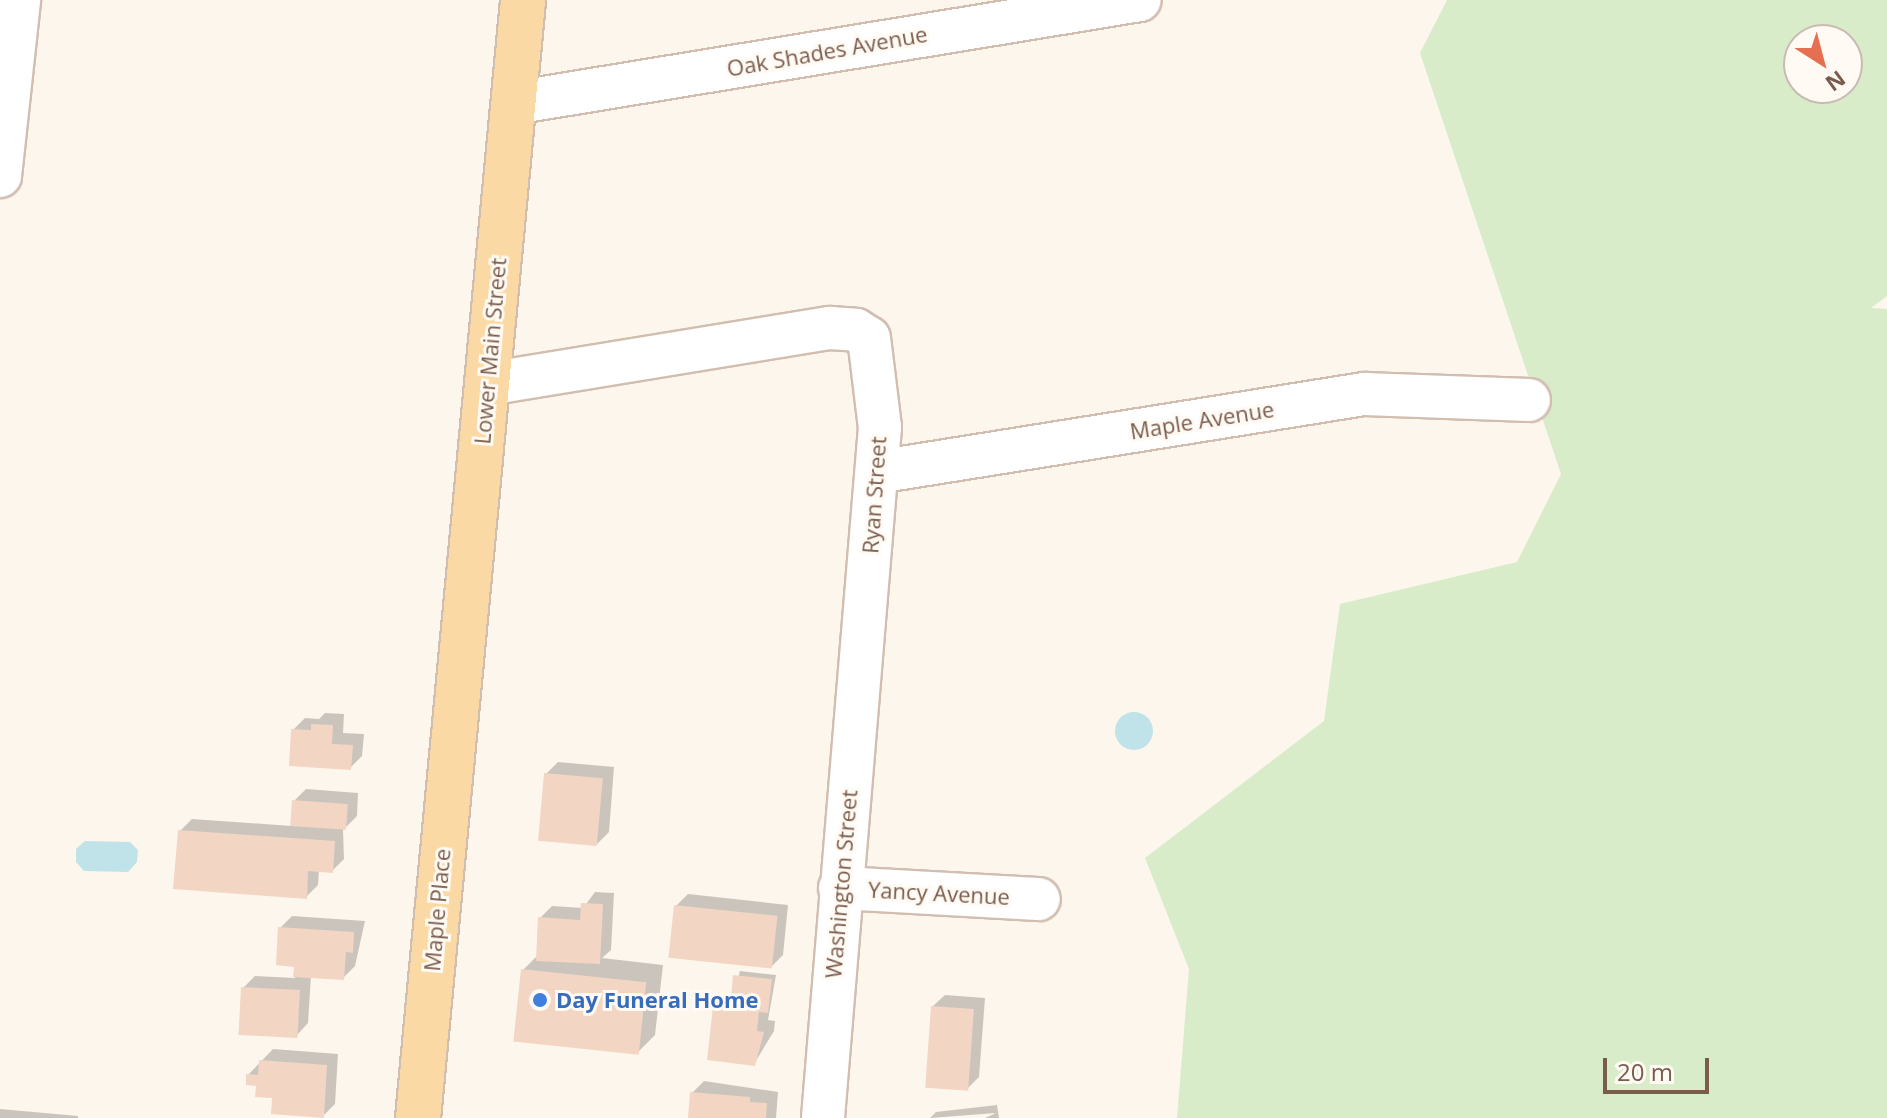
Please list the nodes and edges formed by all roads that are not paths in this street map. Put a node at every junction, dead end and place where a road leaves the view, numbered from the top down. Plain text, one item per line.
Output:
1 (19, 0) edge
2 (523, 0) edge
3 (1140, 0) edge
4 (513, 103) junction
5 (0, 176) edge
6 (487, 384) junction
7 (1529, 400) dead end
8 (877, 472) junction
9 (861, 651) joint
10 (457, 702) joint
11 (840, 888) junction
12 (1039, 899) dead end
13 (418, 1118) edge
14 (823, 1118) edge

1 - 5 street
2 - 4 main road, Lower Main Street
3 - 4 street, Oak Shades Avenue
4 - 6 main road, Lower Main Street
6 - 8 street, Ryan Street
6 - 10 main road, Lower Main Street
7 - 8 street, Maple Avenue
8 - 9 street, Ryan Street
9 - 11 street, Washington Street
10 - 13 main road, Maple Place
11 - 12 street, Yancy Avenue
11 - 14 street, Washington Street

